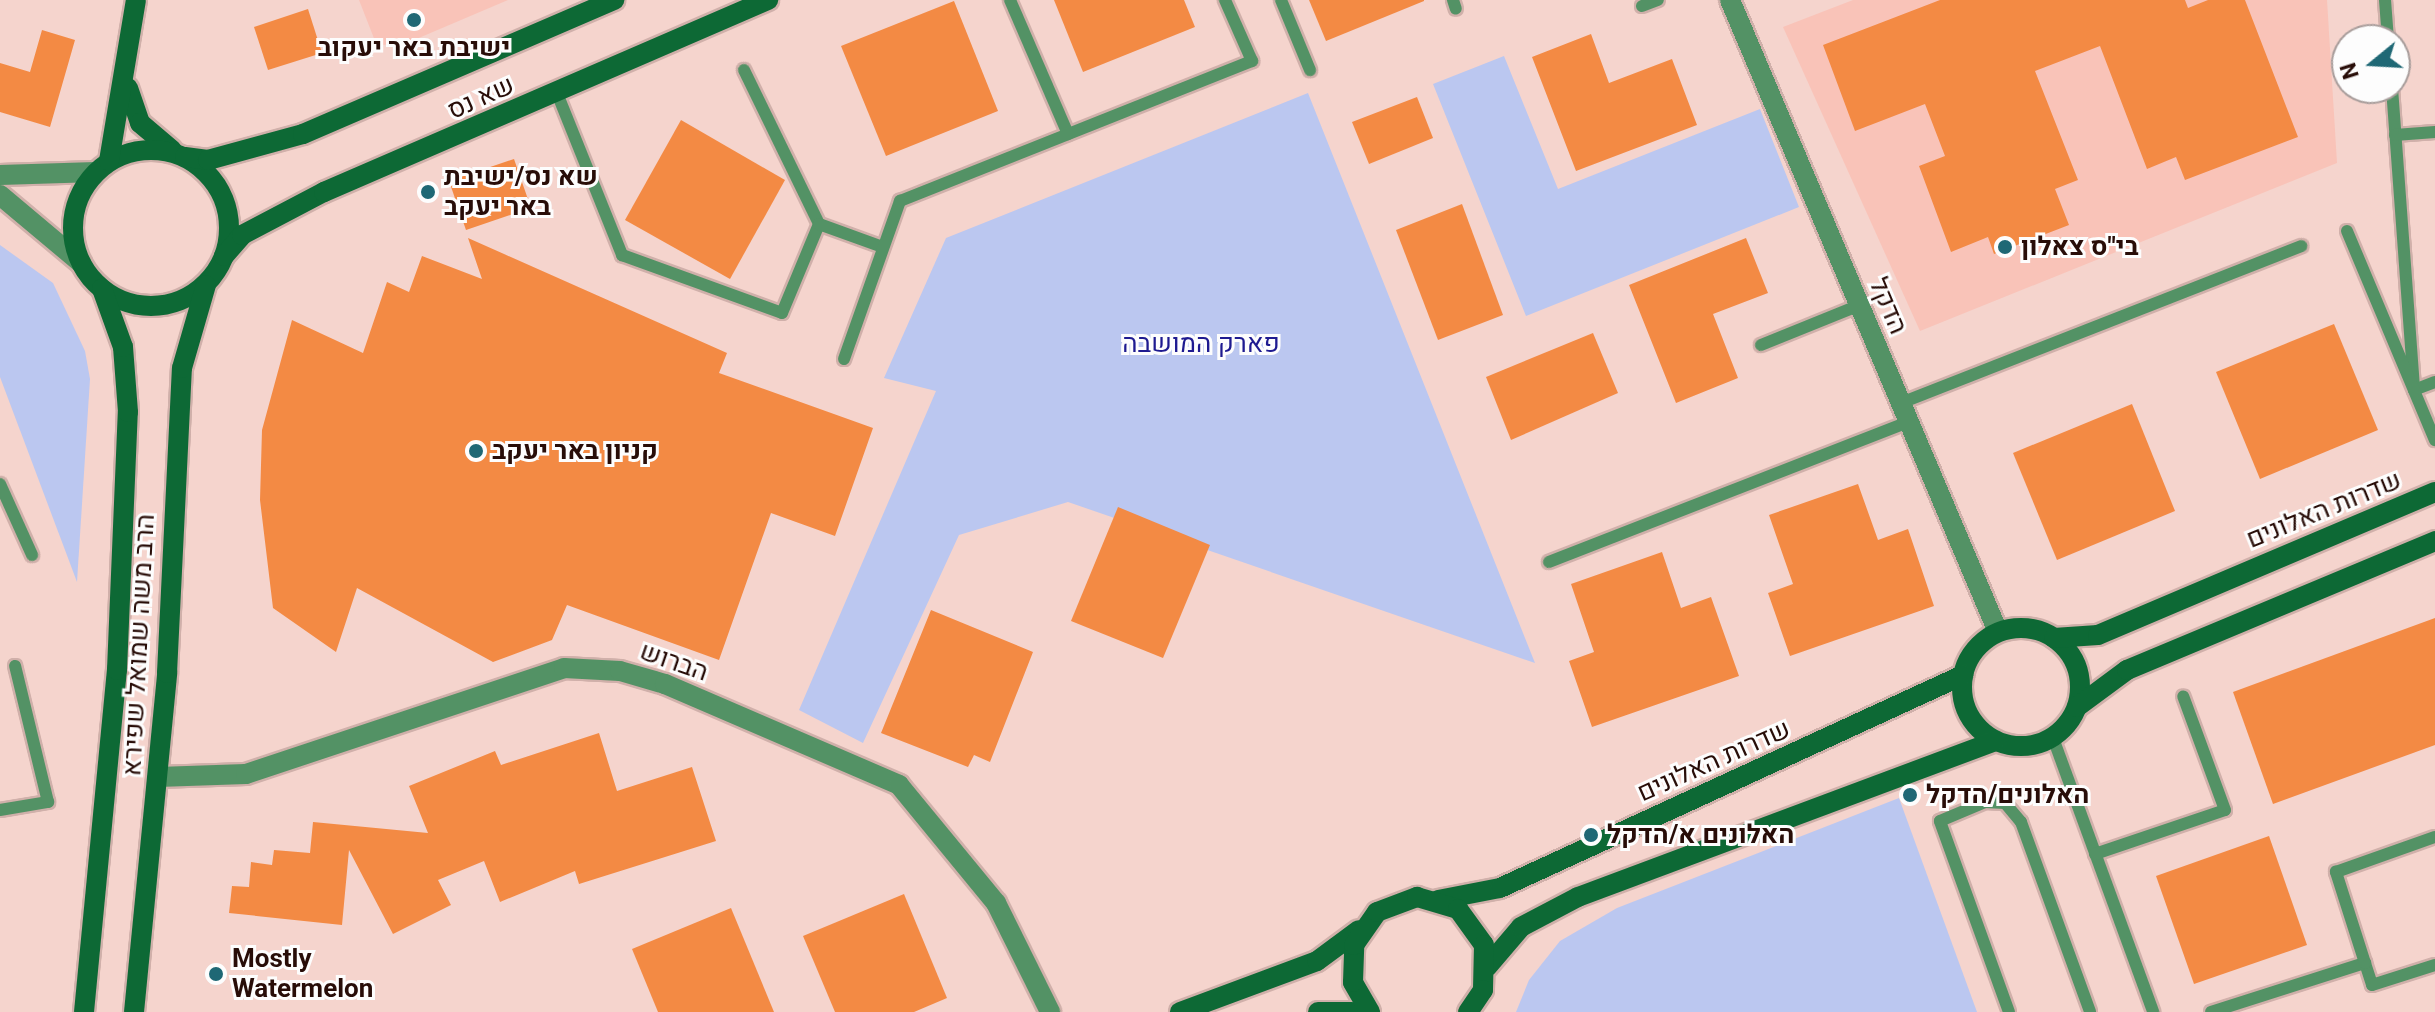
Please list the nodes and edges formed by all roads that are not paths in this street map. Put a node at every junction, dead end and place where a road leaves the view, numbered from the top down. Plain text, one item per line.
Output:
1 (136, 0) edge
2 (614, 0) edge
3 (768, 0) edge
4 (1010, 0) edge
5 (1225, 0) edge
6 (1281, 0) edge
7 (1658, 0) edge
8 (1730, 0) edge
9 (2385, 0) edge
10 (1642, 6) dead end
11 (2387, 24) edge
12 (744, 70) dead end
13 (1310, 70) dead end
14 (126, 75) junction
15 (557, 93) junction
16 (2393, 104) edge
17 (2435, 132) edge
18 (1068, 134) junction
19 (2395, 135) junction
20 (180, 155) junction
21 (103, 166) junction
22 (0, 175) edge
23 (0, 195) edge
24 (819, 224) junction
25 (2347, 231) dead end
26 (2301, 246) dead end
27 (883, 247) junction
28 (224, 256) junction
29 (81, 263) junction
30 (206, 285) junction
31 (102, 289) junction
32 (1860, 305) junction
33 (1761, 345) dead end
34 (844, 359) dead end
35 (2435, 382) edge
36 (2414, 390) junction
37 (1905, 412) junction
38 (2435, 440) edge
39 (0, 484) edge
40 (2435, 492) edge
41 (2435, 541) edge
42 (32, 555) dead end
43 (1549, 562) dead end
44 (1998, 632) junction
45 (2054, 638) junction
46 (15, 666) dead end
47 (1963, 675) junction
48 (2183, 696) dead end
49 (2077, 707) junction
50 (2053, 738) junction
51 (1996, 741) junction
52 (158, 777) junction
53 (0, 810) edge
54 (2435, 837) edge
55 (2095, 854) junction
56 (1438, 900) junction
57 (1362, 928) junction
58 (2365, 963) junction
59 (2435, 965) edge
60 (1487, 967) junction
61 (1470, 1011) edge
62 (84, 1012) edge
63 (134, 1012) edge
64 (1050, 1012) edge
65 (1180, 1012) edge
66 (1318, 1012) edge
67 (1352, 1012) edge
68 (1370, 1012) edge
69 (2009, 1012) edge
70 (2090, 1012) edge
71 (2153, 1012) edge
72 (2211, 1012) edge

1 - 14 main road
2 - 20 main road, שא נס
3 - 15 main road, שא נס
4 - 18 lane
5 - 18 lane
6 - 13 lane
7 - 10 lane
8 - 32 street, הדקל
9 - 11 lane
12 - 24 lane
14 - 20 main road
14 - 21 main road
15 - 24 lane
15 - 28 main road, שא נס
16 - 19 lane
17 - 19 lane
18 - 27 lane
19 - 36 lane
20 - 21 main road
20 - 28 main road
21 - 22 street
21 - 29 main road
23 - 29 street
24 - 27 lane
25 - 36 lane
26 - 37 lane
27 - 34 lane
28 - 30 main road
29 - 31 main road
30 - 31 main road
30 - 52 main road, הרב משה שמואל שפירא
31 - 62 main road, הרב משה שמואל שפירא
32 - 33 lane
32 - 37 street, הדקל
35 - 36 lane
36 - 38 lane
37 - 43 lane
37 - 44 street, הדקל
39 - 42 lane
40 - 45 main road, שדרות האלונים
41 - 49 main road
44 - 45 main road
44 - 47 main road
45 - 49 main road
46 - 53 lane
47 - 51 main road
47 - 56 main road, שדרות האלונים
48 - 55 lane
49 - 50 main road
50 - 51 main road
50 - 55 lane
51 - 60 main road
52 - 63 main road, הרב משה שמואל שפירא
52 - 64 street, הברוש
54 - 58 lane
55 - 71 lane
56 - 57 main road, שדרות האלונים
56 - 60 main road
57 - 65 main road
57 - 68 main road
58 - 59 lane
58 - 72 lane
60 - 61 main road
66 - 67 main road
69 - 70 lane

